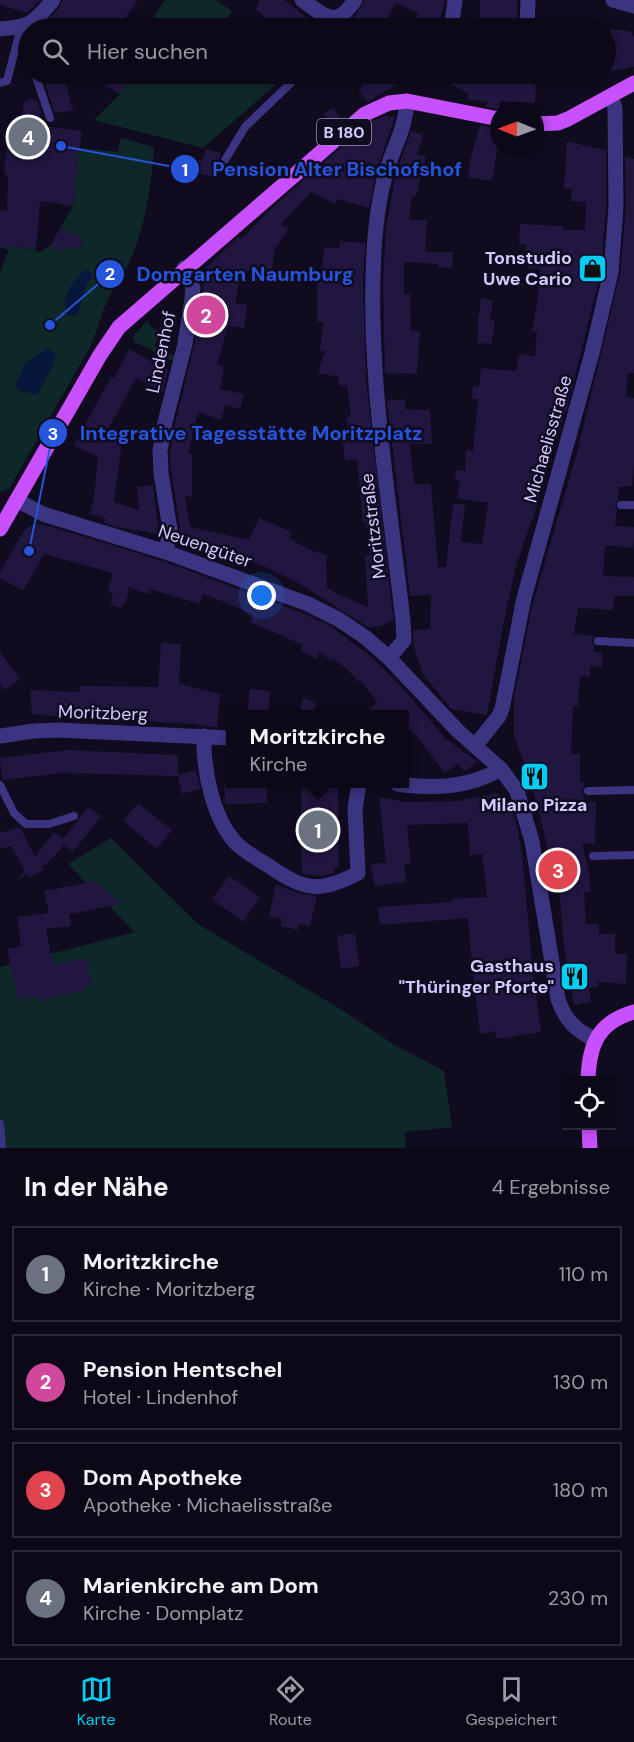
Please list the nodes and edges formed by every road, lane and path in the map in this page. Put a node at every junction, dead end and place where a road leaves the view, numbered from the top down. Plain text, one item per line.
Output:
1 (53, 0) edge
2 (302, 0) edge
3 (355, 0) edge
4 (455, 0) edge
5 (528, 0) edge
6 (613, 0) edge
7 (634, 6) edge
8 (39, 18) edge
9 (327, 18) edge
10 (341, 18) edge
11 (452, 18) edge
12 (527, 18) edge
13 (18, 27) edge
14 (0, 29) edge
15 (18, 39) edge
16 (0, 83) edge
17 (634, 83) edge
18 (38, 84) edge
19 (290, 84) edge
20 (610, 97) junction
21 (407, 101) junction
22 (490, 117) edge
23 (50, 118) dead end
24 (544, 124) edge
25 (225, 160) dead end
26 (184, 268) junction
27 (17, 500) junction
28 (621, 505) dead end
29 (634, 505) edge
30 (2, 519) edge
31 (166, 552) junction
32 (598, 641) dead end
33 (634, 643) edge
34 (389, 658) junction
35 (0, 736) edge
36 (204, 736) junction
37 (226, 738) edge
38 (475, 746) junction
39 (501, 769) junction
40 (0, 785) edge
41 (409, 785) edge
42 (359, 788) edge
43 (634, 790) edge
44 (588, 791) dead end
45 (74, 816) dead end
46 (634, 855) edge
47 (593, 856) dead end
48 (634, 1012) edge
49 (596, 1040) junction
50 (588, 1076) edge
51 (0, 1124) edge
52 (589, 1130) edge
53 (2, 1148) edge
54 (590, 1148) edge

1 - 8 street
2 - 9 street
3 - 10 street
4 - 11 street
5 - 12 street
6 - 7 street
13 - 14 street
15 - 16 lane
17 - 20 main road
18 - 23 lane
19 - 25 lane
20 - 24 main road
20 - 38 street, Michaelisstraße
21 - 22 main road, B 180
21 - 26 main road, B 180
21 - 34 street, Moritzstraße
26 - 27 main road, B 180
26 - 31 street, Lindenhof
27 - 30 main road, B 180
27 - 31 street, Neuengüter
28 - 29 lane
31 - 34 street, Neuengüter
32 - 33 lane
34 - 38 street, Neuengüter
35 - 36 street, Moritzberg
36 - 37 street, Moritzberg
36 - 42 street
38 - 39 street
39 - 41 street
39 - 49 street
40 - 45 lane
43 - 44 lane
46 - 47 lane
48 - 49 main road
49 - 50 main road
51 - 53 lane
52 - 54 main road

